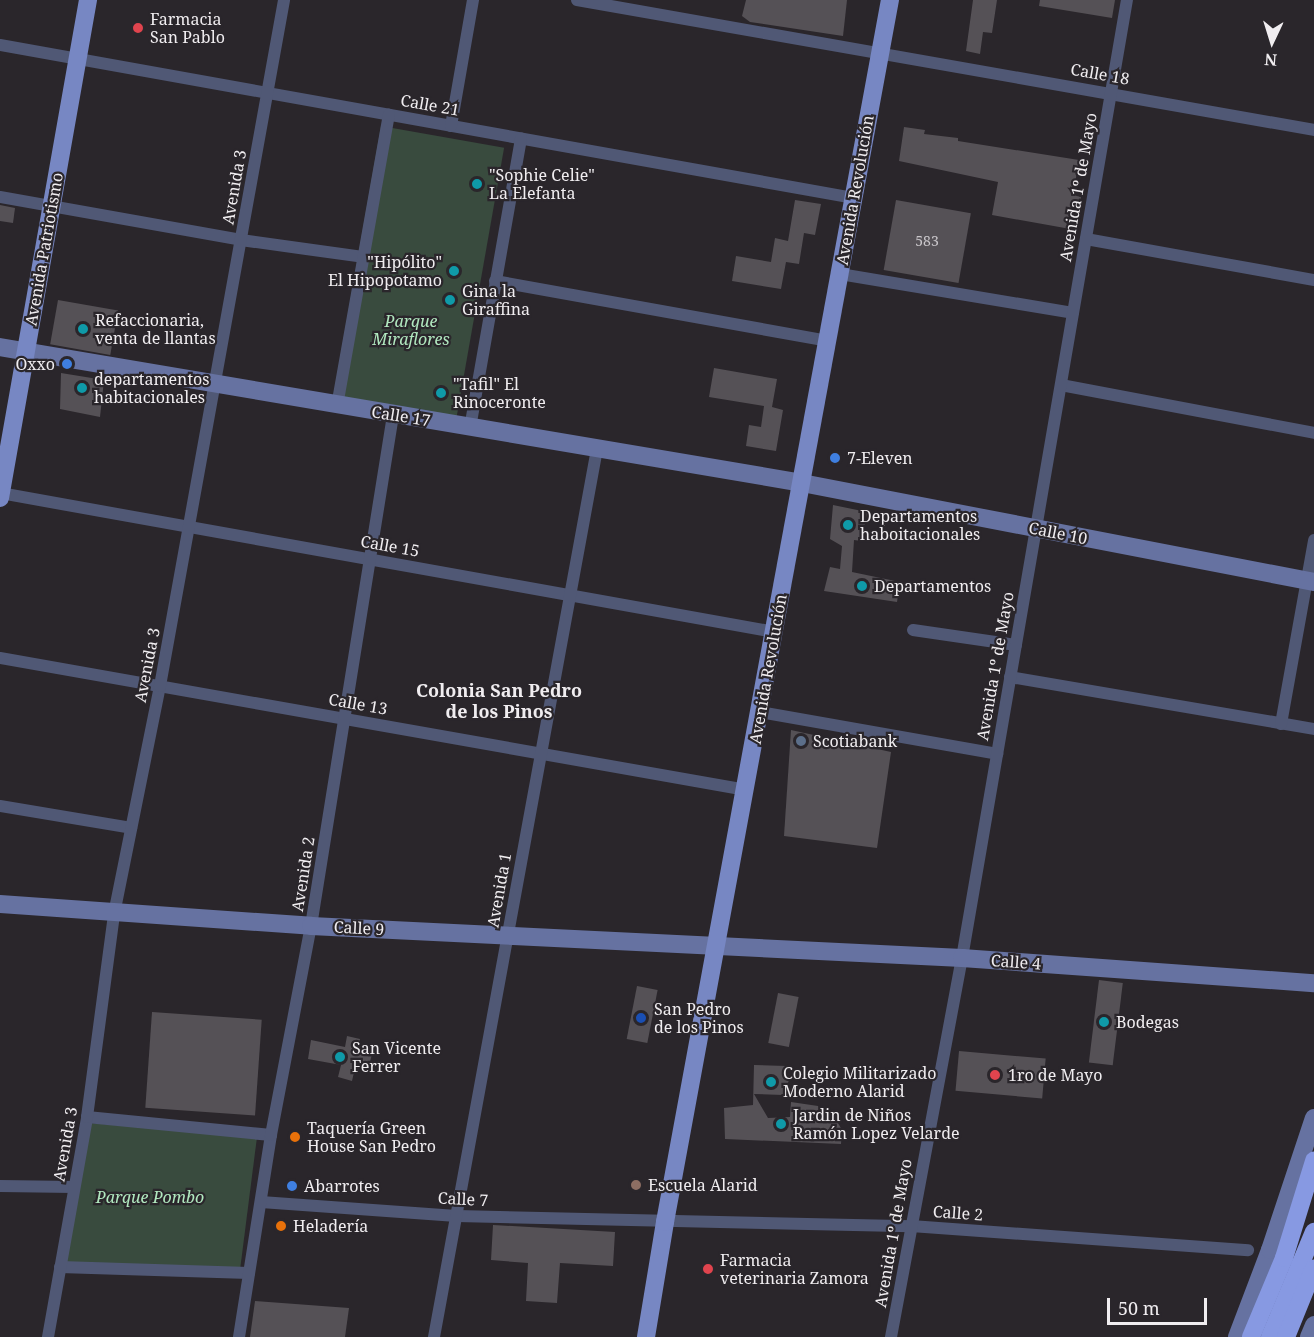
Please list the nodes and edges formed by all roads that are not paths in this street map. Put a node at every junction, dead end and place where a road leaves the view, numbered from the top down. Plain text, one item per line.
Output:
1 (88, 0) edge
2 (284, 0) edge
3 (473, 0) edge
4 (577, 0) edge
5 (890, 0) edge
6 (1127, 0) edge
7 (0, 45) edge
8 (880, 51) junction
9 (77, 59) junction
10 (1111, 93) junction
11 (267, 95) junction
12 (389, 115) junction
13 (451, 126) junction
14 (1314, 130) edge
15 (521, 138) junction
16 (0, 197) edge
17 (854, 198) junction
18 (52, 205) junction
19 (1086, 239) junction
20 (241, 240) junction
21 (363, 257) junction
22 (840, 274) junction
23 (1314, 280) edge
24 (495, 281) junction
25 (1073, 313) junction
26 (828, 341) junction
27 (0, 347) edge
28 (26, 351) junction
29 (215, 385) junction
30 (1061, 385) junction
31 (337, 406) junction
32 (393, 415) junction
33 (470, 428) junction
34 (1314, 433) edge
35 (597, 449) junction
36 (802, 483) junction
37 (0, 495) edge
38 (188, 527) junction
39 (1036, 528) junction
40 (1314, 540) edge
41 (370, 559) junction
42 (1310, 581) edge
43 (570, 595) junction
44 (913, 630) dead end
45 (775, 632) junction
46 (1016, 645) junction
47 (0, 658) edge
48 (1010, 677) junction
49 (160, 686) junction
50 (760, 712) junction
51 (344, 718) junction
52 (1281, 724) junction
53 (1314, 729) edge
54 (541, 753) junction
55 (997, 754) junction
56 (746, 790) junction
57 (0, 806) edge
58 (131, 828) junction
59 (0, 904) edge
60 (114, 914) junction
61 (311, 926) junction
62 (508, 936) junction
63 (718, 945) junction
64 (962, 958) junction
65 (1314, 983) edge
66 (87, 1117) junction
67 (1314, 1118) edge
68 (271, 1135) junction
69 (1314, 1161) edge
70 (0, 1186) edge
71 (74, 1187) junction
72 (1314, 1197) edge
73 (261, 1202) junction
74 (456, 1216) junction
75 (665, 1222) junction
76 (911, 1226) junction
77 (1314, 1232) edge
78 (1248, 1250) dead end
79 (60, 1267) junction
80 (1314, 1268) edge
81 (249, 1273) junction
82 (1314, 1326) edge
83 (48, 1337) edge
84 (239, 1337) edge
85 (434, 1337) edge
86 (646, 1337) edge
87 (891, 1337) edge
88 (1237, 1337) edge
89 (1251, 1337) edge
90 (1259, 1337) edge
91 (1270, 1337) edge
92 (1286, 1337) edge
93 (1309, 1337) edge

1 - 9 main road, Avenida Patriotismo
2 - 11 street, Avenida 3
3 - 13 street
4 - 8 street, Calle 18
5 - 8 main road, Avenida Revolución
6 - 10 street, Avenida 1º de Mayo
7 - 9 street, Calle 21
8 - 10 street, Calle 18
8 - 17 main road, Avenida Revolución
9 - 11 street, Calle 21
9 - 18 main road, Avenida Patriotismo
10 - 14 street, Calle 18
10 - 19 street, Avenida 1º de Mayo
11 - 12 street, Calle 21
11 - 20 street, Avenida 3
12 - 13 street, Calle 21
12 - 21 street
13 - 15 street, Calle 21
15 - 17 street, Calle 21
15 - 24 street
16 - 18 street
17 - 22 main road, Avenida Revolución
18 - 20 street
18 - 28 main road, Avenida Patriotismo
19 - 23 street
19 - 25 street, Avenida 1º de Mayo
20 - 21 street
20 - 29 street, Avenida 3
21 - 31 street
22 - 25 street
22 - 26 main road, Avenida Revolución
24 - 26 street
24 - 33 street
25 - 30 street, Avenida 1º de Mayo
26 - 36 main road, Avenida Revolución
27 - 28 street, Calle 17
28 - 29 street, Calle 17
28 - 37 main road, Avenida Patriotismo
29 - 31 street, Calle 17
29 - 38 street, Avenida 3
30 - 34 street
30 - 39 street, Avenida 1º de Mayo
31 - 32 street, Calle 17
32 - 33 street, Calle 17
32 - 41 street, Avenida 2
33 - 35 street, Calle 17
35 - 36 street, Calle 17
35 - 43 street, Avenida 1
36 - 39 street, Calle 10
36 - 45 main road, Avenida Revolución
37 - 38 street, Calle 15
38 - 41 street, Calle 15
38 - 49 street, Avenida 3
39 - 42 street, Calle 10
39 - 46 street, Avenida 1º de Mayo
40 - 42 street
41 - 43 street, Calle 15
41 - 51 street, Avenida 2
42 - 52 street
43 - 45 street, Calle 15
43 - 54 street, Avenida 1
44 - 46 street
45 - 50 main road, Avenida Revolución
46 - 48 street, Avenida 1º de Mayo
47 - 49 street, Calle 13
48 - 52 street
48 - 55 street, Avenida 1º de Mayo
49 - 51 street, Calle 13
49 - 58 street, Avenida 3
50 - 55 street
50 - 56 main road, Avenida Revolución
51 - 54 street, Calle 13
51 - 61 street, Avenida 2
52 - 53 street
54 - 56 street, Calle 13
54 - 62 street, Avenida 1
55 - 64 street, Avenida 1º de Mayo
56 - 63 main road, Avenida Revolución
57 - 58 street
58 - 60 street, Avenida 3
59 - 60 street, Calle 9
60 - 61 street, Calle 9
60 - 66 street, Avenida 3
61 - 62 street, Calle 9
61 - 68 street, Avenida 2
62 - 63 street, Calle 9
62 - 74 street, Avenida 1
63 - 64 street, Calle 4
63 - 75 main road, Avenida Revolución
64 - 65 street, Calle 4
64 - 76 street, Avenida 1º de Mayo
66 - 68 street
66 - 71 street, Avenida 3
67 - 88 street
68 - 73 street, Avenida 2
69 - 89 highway
70 - 71 street
71 - 79 street, Avenida 3
72 - 90 highway
73 - 74 street, Calle 7
73 - 81 street, Avenida 2
74 - 75 street, Calle 7
74 - 85 street, Avenida 1
75 - 76 street, Calle 2
75 - 86 main road, Avenida Revolución
76 - 78 street, Calle 2
76 - 87 street, Avenida 1º de Mayo
77 - 91 highway
79 - 81 street
79 - 83 street, Avenida 3
80 - 92 highway
81 - 84 street, Avenida 2
82 - 93 street

